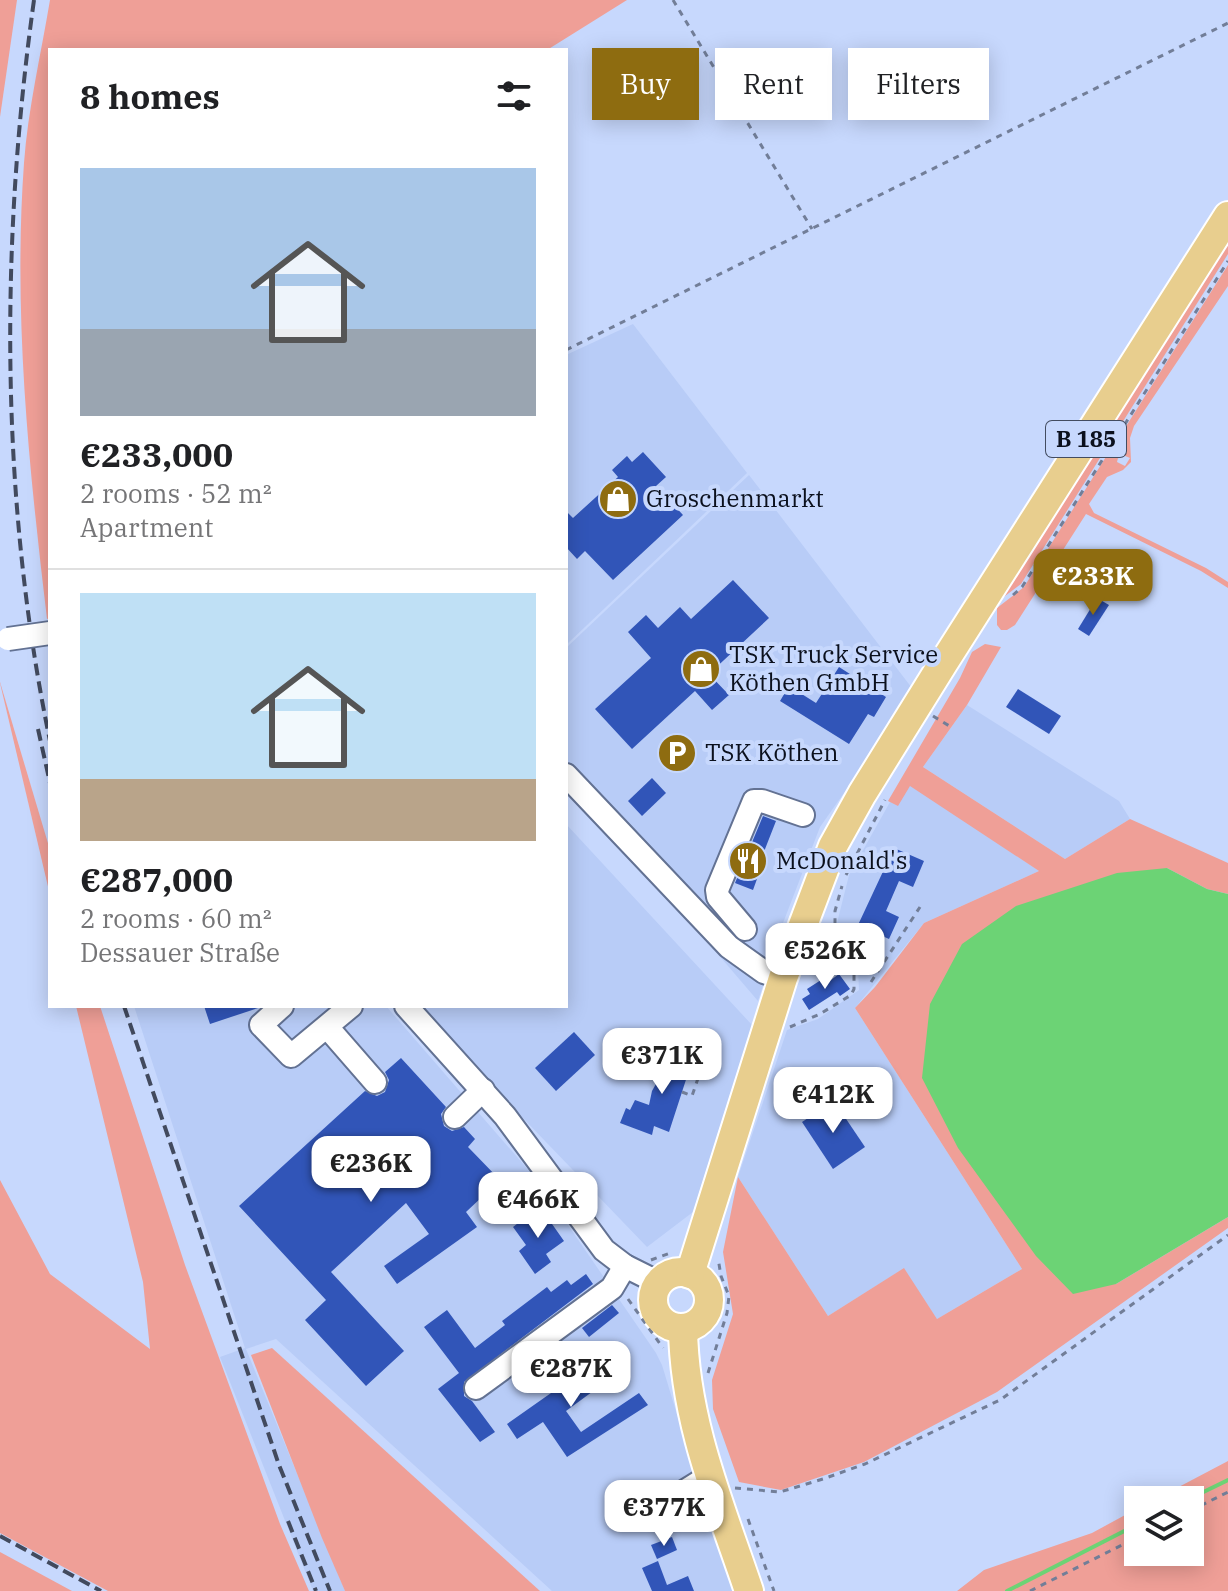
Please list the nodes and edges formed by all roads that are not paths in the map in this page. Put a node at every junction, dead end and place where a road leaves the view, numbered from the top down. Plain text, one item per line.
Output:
1 (1228, 216) edge
2 (48, 633) edge
3 (4, 641) edge
4 (568, 777) edge
5 (803, 815) dead end
6 (745, 929) dead end
7 (783, 978) junction
8 (280, 1008) edge
9 (349, 1008) edge
10 (408, 1008) edge
11 (328, 1028) junction
12 (375, 1082) dead end
13 (483, 1090) junction
14 (455, 1117) dead end
15 (625, 1266) junction
16 (690, 1274) junction
17 (659, 1283) junction
18 (683, 1328) junction
19 (476, 1388) dead end
20 (721, 1483) junction
21 (656, 1509) dead end
22 (749, 1591) edge

1 - 7 main road, B 185
2 - 3 street, bridge
4 - 7 street
5 - 6 street
7 - 16 main road, B 185
8 - 11 street
9 - 11 street
10 - 13 street
11 - 12 street
13 - 14 street
13 - 15 street
15 - 17 street
15 - 19 street
16 - 17 main road
16 - 18 main road
17 - 18 main road
18 - 20 main road
20 - 21 street
20 - 22 main road

